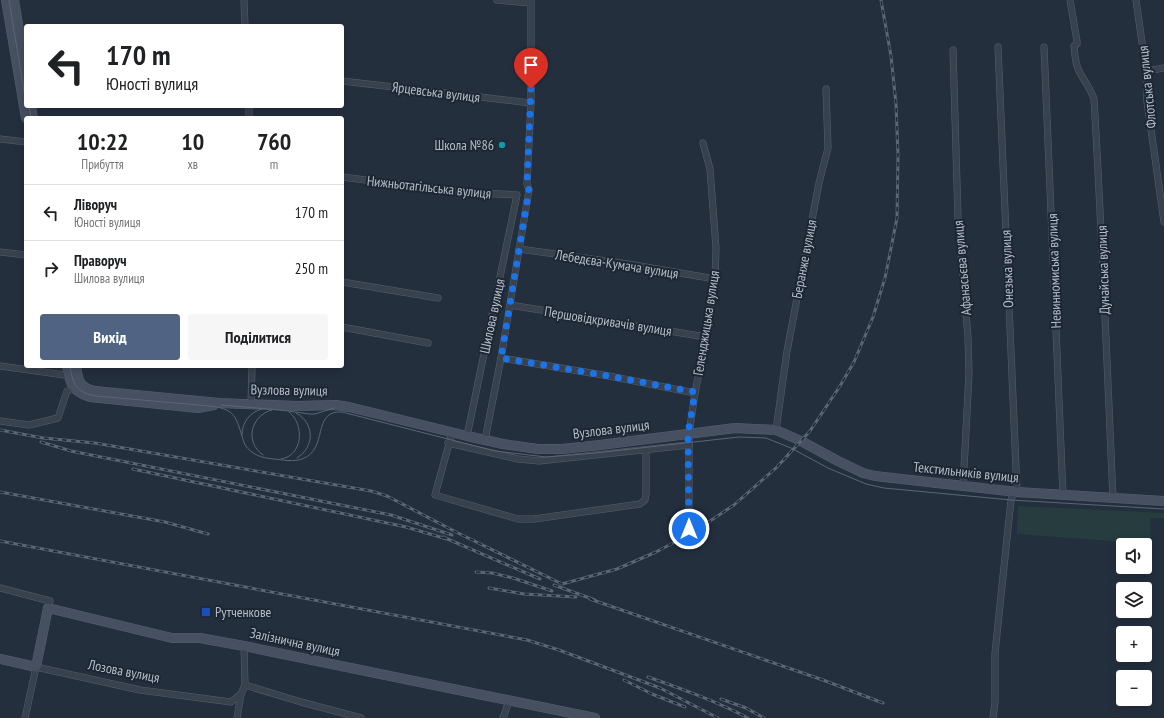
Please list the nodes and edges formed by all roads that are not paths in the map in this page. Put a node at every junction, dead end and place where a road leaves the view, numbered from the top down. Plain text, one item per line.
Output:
1 (6, 0) edge
2 (14, 0) edge
3 (244, 0) edge
4 (497, 0) edge
5 (1070, 0) edge
6 (1136, 0) edge
7 (531, 1) edge
8 (245, 24) edge
9 (24, 47) edge
10 (998, 47) dead end
11 (1044, 47) dead end
12 (953, 50) dead end
13 (1164, 68) edge
14 (1146, 71) junction
15 (344, 81) edge
16 (826, 89) dead end
17 (531, 103) junction
18 (24, 106) edge
19 (0, 139) edge
20 (24, 142) edge
21 (703, 143) dead end
22 (344, 177) edge
23 (516, 195) joint
24 (1164, 222) edge
25 (519, 249) junction
26 (0, 252) edge
27 (24, 255) edge
28 (715, 279) junction
29 (344, 282) edge
30 (438, 298) dead end
31 (510, 305) junction
32 (344, 328) edge
33 (706, 337) junction
34 (428, 343) dead end
35 (501, 358) junction
36 (0, 366) edge
37 (68, 368) edge
38 (75, 368) edge
39 (252, 368) edge
40 (73, 376) junction
41 (73, 388) junction
42 (85, 388) junction
43 (695, 392) junction
44 (219, 403) junction
45 (251, 404) junction
46 (0, 421) edge
47 (776, 430) junction
48 (452, 433) junction
49 (688, 434) junction
50 (467, 436) junction
51 (485, 440) junction
52 (448, 443) junction
53 (689, 445) junction
54 (646, 450) junction
55 (963, 487) junction
56 (1017, 492) junction
57 (1063, 495) junction
58 (1113, 498) junction
59 (1164, 501) edge
60 (689, 529) dead end
61 (0, 588) edge
62 (48, 608) junction
63 (244, 646) junction
64 (0, 659) edge
65 (36, 667) junction
66 (245, 685) junction
67 (241, 694) junction
68 (509, 701) junction
69 (25, 718) edge
70 (237, 718) edge
71 (361, 718) edge
72 (503, 718) edge
73 (595, 718) edge
74 (993, 718) edge

1 - 18 street
2 - 9 street
3 - 8 street
4 - 7 street
5 - 58 street, Дунайська вулиця
6 - 14 street, Флотська вулиця
7 - 17 street, Шилова вулиця
10 - 56 street, Онезька вулиця
11 - 57 street, Невинномиська вулиця
12 - 55 street, Афанасьєва вулиця
13 - 14 street
14 - 24 street, Флотська вулиця
15 - 17 street, Ярцевська вулиця
16 - 47 street, Беранже вулиця
17 - 25 street, Шилова вулиця
19 - 20 street
21 - 28 street, Геленджицька вулиця
22 - 23 street, Нижньотагільська вулиця
23 - 50 street, Шилова вулиця
25 - 28 street, Лебедєва-Кумача вулиця
25 - 31 street, Шилова вулиця
26 - 27 street
28 - 33 street, Геленджицька вулиця
29 - 30 street
31 - 33 street, Першовідкривачів вулиця
31 - 35 street, Шилова вулиця
32 - 34 street
33 - 43 street, Геленджицька вулиця
35 - 43 street
35 - 51 street, Шилова вулиця
36 - 40 street
37 - 40 street
38 - 40 street
39 - 45 street
40 - 41 street
40 - 42 street
41 - 42 street, Вузлова вулиця
41 - 44 street, Вузлова вулиця
41 - 46 street
42 - 44 street, Вузлова вулиця
43 - 49 street, Геленджицька вулиця
44 - 45 street, Вузлова вулиця
45 - 48 street, Вузлова вулиця
47 - 49 street, Вузлова вулиця
47 - 55 street, Текстильників вулиця
48 - 50 street, Вузлова вулиця
48 - 52 street
49 - 51 street, Вузлова вулиця
49 - 53 street, Геленджицька вулиця
50 - 51 street, Вузлова вулиця
52 - 54 street
52 - 54 street
53 - 54 street
53 - 60 street, Геленджицька вулиця
55 - 56 street, Текстильників вулиця
56 - 57 street, Текстильників вулиця
56 - 74 street
57 - 58 street, Текстильників вулиця
58 - 59 street, Текстильників вулиця
61 - 62 street
62 - 63 street, Залізнична вулиця
62 - 65 street
63 - 66 street
63 - 68 street, Залізнична вулиця
64 - 65 street, Лозова вулиця
65 - 67 street, Лозова вулиця
65 - 69 street
66 - 67 street
66 - 71 street
67 - 70 street
68 - 72 street
68 - 73 street, Залізнична вулиця

